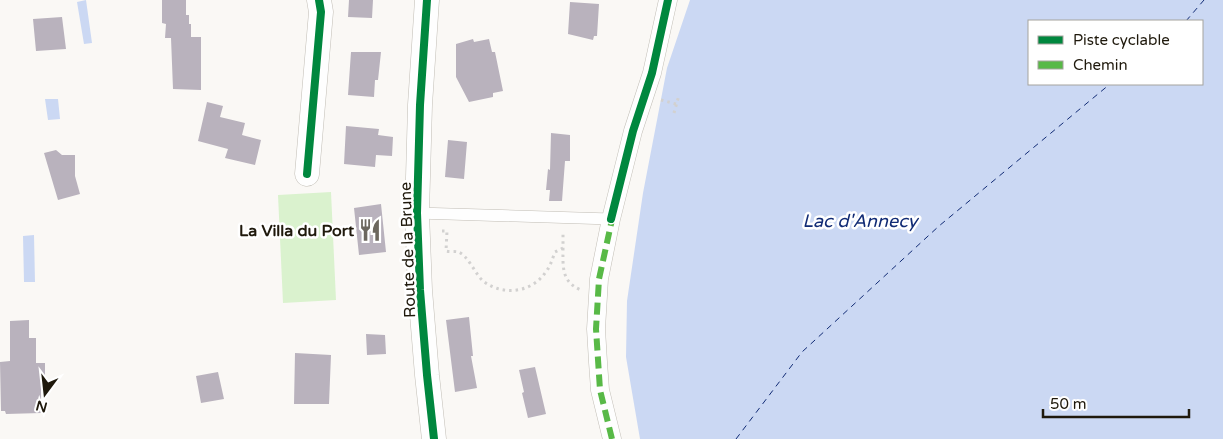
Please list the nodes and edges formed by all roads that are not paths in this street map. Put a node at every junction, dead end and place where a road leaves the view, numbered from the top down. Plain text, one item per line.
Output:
1 (319, 0) edge
2 (427, 0) edge
3 (668, 0) edge
4 (307, 174) dead end
5 (428, 214) junction
6 (612, 219) junction
7 (434, 439) edge
8 (612, 439) edge

1 - 4 street
2 - 5 street, Route de la Brune
3 - 6 street
5 - 6 lane
5 - 7 street, Route de la Brune
6 - 8 street

